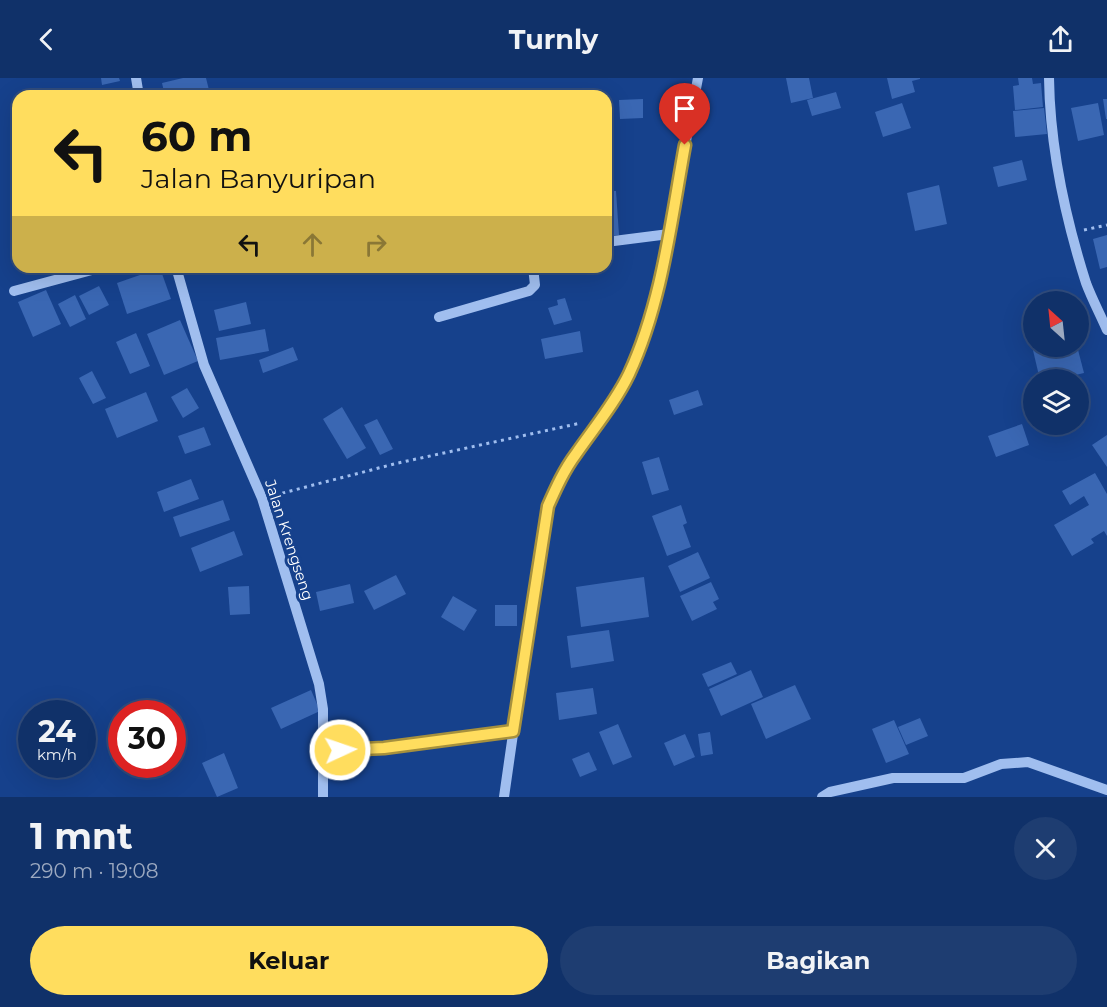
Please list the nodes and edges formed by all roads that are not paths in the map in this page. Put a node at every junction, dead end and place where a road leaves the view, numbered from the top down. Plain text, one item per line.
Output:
1 (698, 78) edge
2 (1049, 78) edge
3 (669, 234) junction
4 (612, 241) edge
5 (81, 273) edge
6 (178, 273) edge
7 (534, 273) edge
8 (14, 291) dead end
9 (439, 317) dead end
10 (1107, 330) edge
11 (513, 731) junction
12 (323, 751) junction
13 (1107, 790) edge
14 (323, 797) edge
15 (504, 797) edge
16 (822, 797) edge

1 - 3 street
2 - 10 street
3 - 4 street
3 - 11 street
5 - 8 street
6 - 12 street, Jalan Krengseng
7 - 9 street
11 - 12 street
11 - 15 street
12 - 14 street, Jalan Krengseng
13 - 16 street

